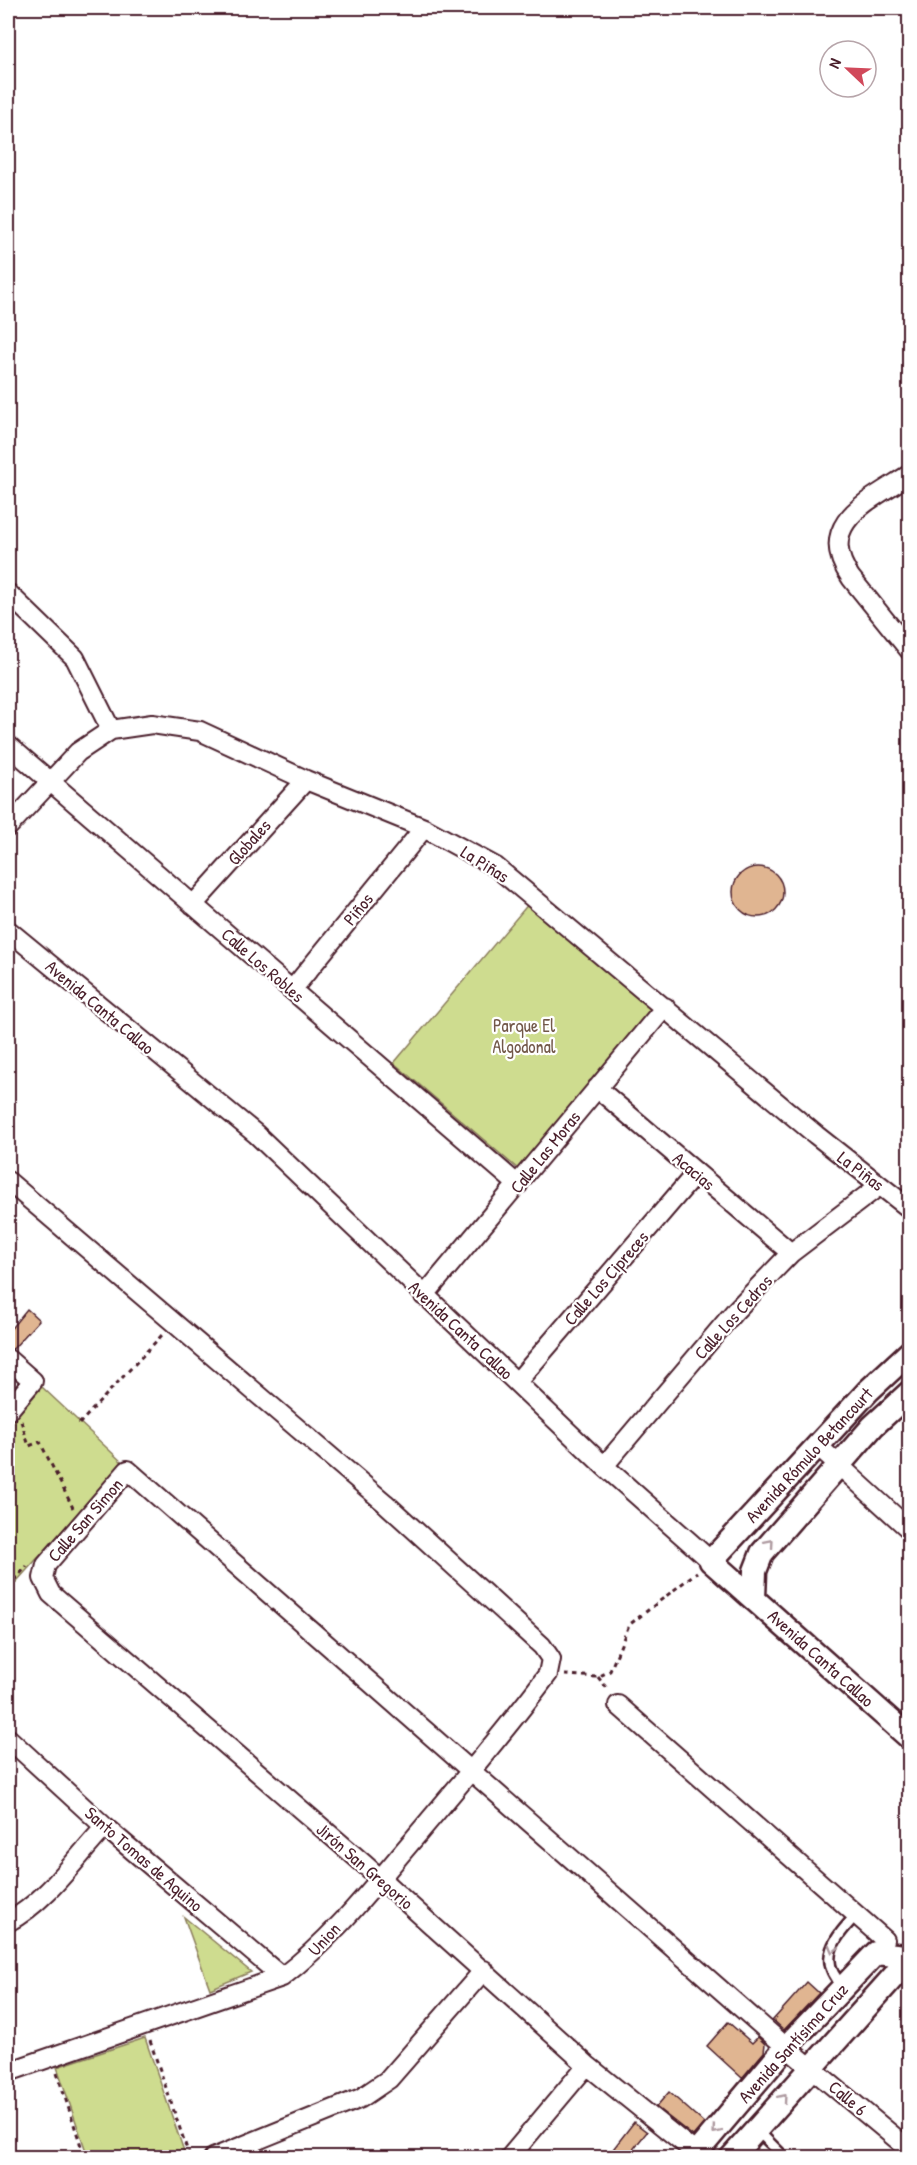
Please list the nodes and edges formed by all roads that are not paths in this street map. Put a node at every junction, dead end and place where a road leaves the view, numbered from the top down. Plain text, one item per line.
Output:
1 (909, 474) edge
2 (8, 594) edge
3 (909, 651) edge
4 (111, 730) junction
5 (8, 745) edge
6 (306, 780) junction
7 (50, 783) junction
8 (8, 826) edge
9 (424, 828) junction
10 (193, 905) junction
11 (8, 930) edge
12 (292, 990) junction
13 (665, 1007) junction
14 (597, 1088) junction
15 (696, 1173) junction
16 (8, 1181) edge
17 (518, 1185) junction
18 (879, 1186) junction
19 (905, 1197) edge
20 (791, 1253) junction
21 (424, 1296) junction
22 (909, 1352) edge
23 (8, 1359) edge
24 (517, 1382) junction
25 (909, 1392) edge
26 (11, 1407) edge
27 (818, 1446) junction
28 (604, 1466) junction
29 (837, 1466) junction
30 (129, 1470) joint
31 (909, 1530) edge
32 (711, 1561) junction
33 (43, 1572) joint
34 (754, 1598) junction
35 (618, 1705) dead end
36 (8, 1738) edge
37 (909, 1738) edge
38 (470, 1772) junction
39 (105, 1827) junction
40 (380, 1878) junction
41 (856, 1915) junction
42 (8, 1922) edge
43 (885, 1940) joint
44 (908, 1956) edge
45 (484, 1970) junction
46 (282, 1977) junction
47 (843, 1986) junction
48 (786, 2048) junction
49 (587, 2065) junction
50 (811, 2067) junction
51 (8, 2072) edge
52 (756, 2129) junction
53 (909, 2150) edge
54 (694, 2155) edge
55 (213, 2157) edge
56 (509, 2157) edge
57 (731, 2157) edge
58 (785, 2157) edge

1 - 3 street
2 - 4 street
4 - 6 street, La Piñas
4 - 7 street, La Piñas
5 - 7 street, Calle Los Robles
6 - 9 street, La Piñas
6 - 10 street, Globales
7 - 8 street, La Piñas
7 - 10 street, Calle Los Robles
9 - 12 street, Piños
9 - 13 street, La Piñas
10 - 12 street, Calle Los Robles
11 - 21 street, Avenida Canta Callao
12 - 17 street, Calle Los Robles
13 - 14 street, Calle Las Moras
13 - 18 street, La Piñas
14 - 15 street, Acacias
14 - 17 street, Calle Las Moras
15 - 20 street, Acacias
15 - 24 street, Calle Los Cipreces
16 - 38 street, Union
17 - 21 street, Calle Las Moras
18 - 19 street, La Piñas
18 - 20 street, Calle Los Cedros
20 - 28 street, Calle Los Cedros
21 - 24 street, Avenida Canta Callao
22 - 27 street, Avenida Rómulo Betancourt
23 - 26 street
24 - 28 street, Avenida Canta Callao
25 - 29 street, Avenida Rómulo Betancourt
27 - 29 street
27 - 32 street, Avenida Rómulo Betancourt
28 - 32 street, Avenida Canta Callao
29 - 31 street
34 -> 29 street, Avenida Rómulo Betancourt
30 - 33 street, Calle San Simon
30 - 38 street, Calle 6
32 - 34 street, Avenida Canta Callao
33 - 40 street, Jirón San Gregorio
34 - 37 street, Avenida Canta Callao
35 - 41 street
36 - 39 street, Santo Tomas de Aquino
38 - 40 street, Union
38 - 48 street, Calle 6
39 - 42 street
39 - 46 street, Santo Tomas de Aquino
40 - 45 street, Jirón San Gregorio
40 - 46 street, Union
41 - 43 street
41 -> 47 lane
43 - 44 street
44 - 47 street, Avenida Santísima Cruz
44 - 50 street, Avenida Santísima Cruz
45 - 49 street, Jirón San Gregorio
45 - 55 street
46 - 51 street, Union
47 - 48 street, Avenida Santísima Cruz
48 - 50 street, Calle 6
48 -> 54 street, Avenida Santísima Cruz
49 - 54 street, Jirón San Gregorio
49 - 56 street
52 -> 50 street, Avenida Santísima Cruz
50 - 53 street, Calle 6
52 - 57 street, Avenida Santísima Cruz
52 - 58 lane

